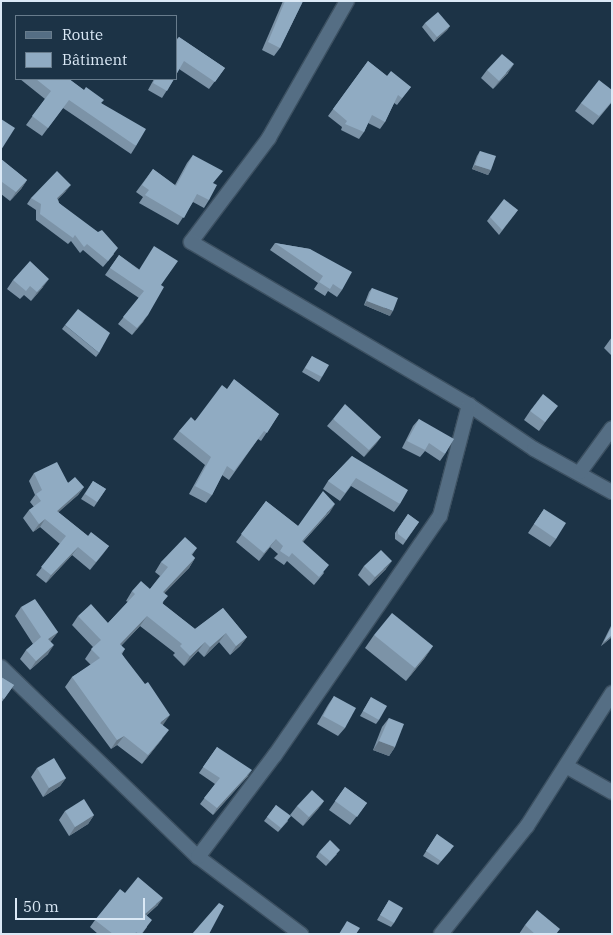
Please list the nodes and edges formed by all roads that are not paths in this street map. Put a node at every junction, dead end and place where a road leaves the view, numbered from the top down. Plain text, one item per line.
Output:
1 (347, 1) edge
2 (469, 406) junction
3 (612, 428) edge
4 (580, 472) junction
5 (612, 492) edge
6 (1, 667) edge
7 (612, 693) edge
8 (566, 766) junction
9 (612, 792) edge
10 (198, 857) junction
11 (301, 934) edge
12 (441, 934) edge

1 - 2 street
2 - 4 street
2 - 10 street
3 - 4 street
4 - 5 street
6 - 10 street
7 - 8 street
8 - 9 street
8 - 12 street
10 - 11 street

